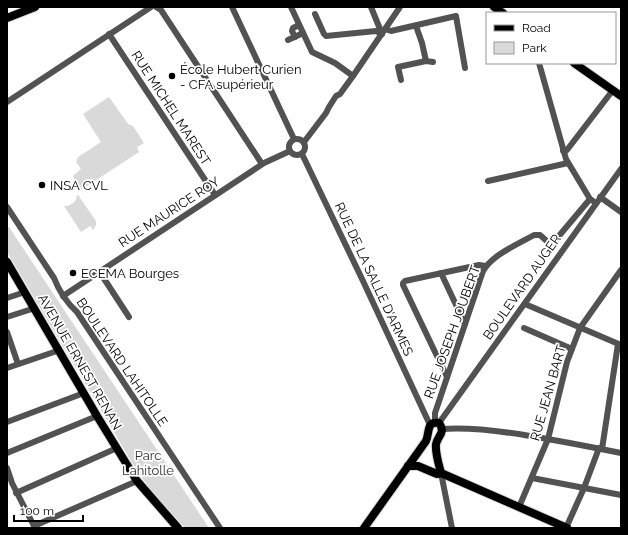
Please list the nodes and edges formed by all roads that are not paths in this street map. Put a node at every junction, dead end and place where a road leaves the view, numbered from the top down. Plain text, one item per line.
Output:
1 (35, 7) edge
2 (151, 7) edge
3 (156, 7) edge
4 (232, 7) edge
5 (291, 7) edge
6 (371, 7) edge
7 (400, 7) edge
8 (315, 14) dead end
9 (7, 18) edge
10 (299, 25) junction
11 (416, 26) junction
12 (383, 32) junction
13 (303, 33) junction
14 (109, 34) junction
15 (295, 37) junction
16 (288, 40) dead end
17 (426, 61) junction
18 (433, 62) dead end
19 (539, 64) edge
20 (575, 64) edge
21 (465, 68) dead end
22 (353, 76) junction
23 (400, 80) dead end
24 (613, 90) junction
25 (621, 96) edge
26 (7, 102) edge
27 (294, 139) junction
28 (304, 142) junction
29 (290, 151) junction
30 (563, 151) junction
31 (302, 154) junction
32 (568, 163) junction
33 (262, 164) junction
34 (621, 169) edge
35 (488, 181) dead end
36 (215, 195) junction
37 (600, 197) junction
38 (590, 199) junction
39 (596, 203) junction
40 (7, 207) edge
41 (621, 212) edge
42 (14, 217) junction
43 (8, 221) edge
44 (7, 262) edge
45 (486, 266) junction
46 (621, 270) edge
47 (99, 271) junction
48 (441, 273) junction
49 (25, 292) junction
50 (63, 296) junction
51 (7, 298) edge
52 (525, 304) junction
53 (34, 308) junction
54 (7, 317) edge
55 (129, 317) dead end
56 (465, 324) junction
57 (524, 328) dead end
58 (580, 328) junction
59 (7, 332) edge
60 (8, 341) edge
61 (620, 345) edge
62 (59, 349) junction
63 (572, 349) junction
64 (18, 364) junction
65 (7, 368) edge
66 (614, 374) junction
67 (621, 376) edge
68 (447, 377) junction
69 (84, 393) junction
70 (97, 416) junction
71 (7, 422) edge
72 (439, 425) junction
73 (548, 439) junction
74 (117, 448) junction
75 (601, 449) junction
76 (418, 452) junction
77 (7, 453) edge
78 (621, 453) edge
79 (439, 463) junction
80 (408, 466) junction
81 (425, 469) junction
82 (7, 470) edge
83 (441, 473) junction
84 (532, 478) junction
85 (137, 481) junction
86 (584, 488) junction
87 (16, 493) junction
88 (621, 495) edge
89 (519, 507) junction
90 (35, 527) edge
91 (175, 527) edge
92 (220, 528) edge
93 (364, 528) edge
94 (452, 528) edge
95 (566, 528) edge

1 - 9 main road
2 - 14 street
3 - 33 street
4 - 27 street
5 - 10 street
6 - 12 street
7 - 12 street
8 - 12 street
10 - 13 street
10 - 15 street
11 - 12 street
11 - 17 street
11 - 21 street
12 - 22 street
13 - 15 street
13 - 22 street
14 - 26 street
14 - 36 street, RUE MICHEL MAREST
15 - 16 street
17 - 18 street
17 - 23 street
19 - 30 street
20 - 24 main road
22 - 28 street
24 - 25 main road
24 - 30 street
27 - 28 street
27 - 29 street
28 - 31 street
29 - 31 street
29 - 33 street, RUE MAURICE ROY
30 - 32 street
31 - 72 street, RUE DE LA SALLE D'ARMES
32 - 35 street
32 - 38 street
33 - 36 street, RUE MAURICE ROY
34 - 37 street, BOULEVARD AUGER
36 - 47 street, RUE MAURICE ROY
37 - 39 street, BOULEVARD AUGER
37 - 41 street
38 - 39 street
38 - 45 street, RUE JOSEPH JOUBERT
39 - 52 street, BOULEVARD AUGER
40 - 42 street, BOULEVARD LAHITOLLE
42 - 43 street
42 - 50 street, BOULEVARD LAHITOLLE
44 - 49 main road, AVENUE ERNEST RENAN
45 - 48 street
45 - 56 street, RUE JOSEPH JOUBERT
46 - 58 street, RUE JEAN BART
47 - 50 street, RUE MAURICE ROY
47 - 55 street
48 - 56 street
48 - 68 street
49 - 51 street
49 - 53 main road, AVENUE ERNEST RENAN
50 - 92 street, BOULEVARD LAHITOLLE
52 - 58 street
52 - 72 street, BOULEVARD AUGER
53 - 54 street
53 - 62 main road, AVENUE ERNEST RENAN
56 - 68 street, RUE JOSEPH JOUBERT
57 - 63 street
58 - 61 street
58 - 63 street, RUE JEAN BART
59 - 60 street
60 - 64 street
61 - 66 street
62 - 64 street
62 - 69 main road, AVENUE ERNEST RENAN
63 - 73 street, RUE JEAN BART
64 - 65 street
66 - 67 street
66 - 75 street
68 - 72 street, RUE JOSEPH JOUBERT
69 - 70 main road, AVENUE ERNEST RENAN
69 - 71 street
70 - 74 main road, AVENUE ERNEST RENAN
70 - 77 street
72 - 73 street
72 - 76 main road
72 - 79 main road
73 - 75 street
73 - 84 street, RUE JEAN BART
74 - 85 main road, AVENUE ERNEST RENAN
74 - 87 street
75 - 78 street
75 - 86 street
76 - 80 main road
76 - 81 main road
79 - 81 main road
79 - 83 main road
80 - 81 main road
80 - 93 main road
81 - 83 main road
82 - 87 street
83 - 89 main road
83 - 94 street
84 - 86 street
84 - 89 street, RUE JEAN BART
85 - 90 street
85 - 91 main road, AVENUE ERNEST RENAN
86 - 88 street
86 - 95 street
87 - 90 street
89 - 95 main road

